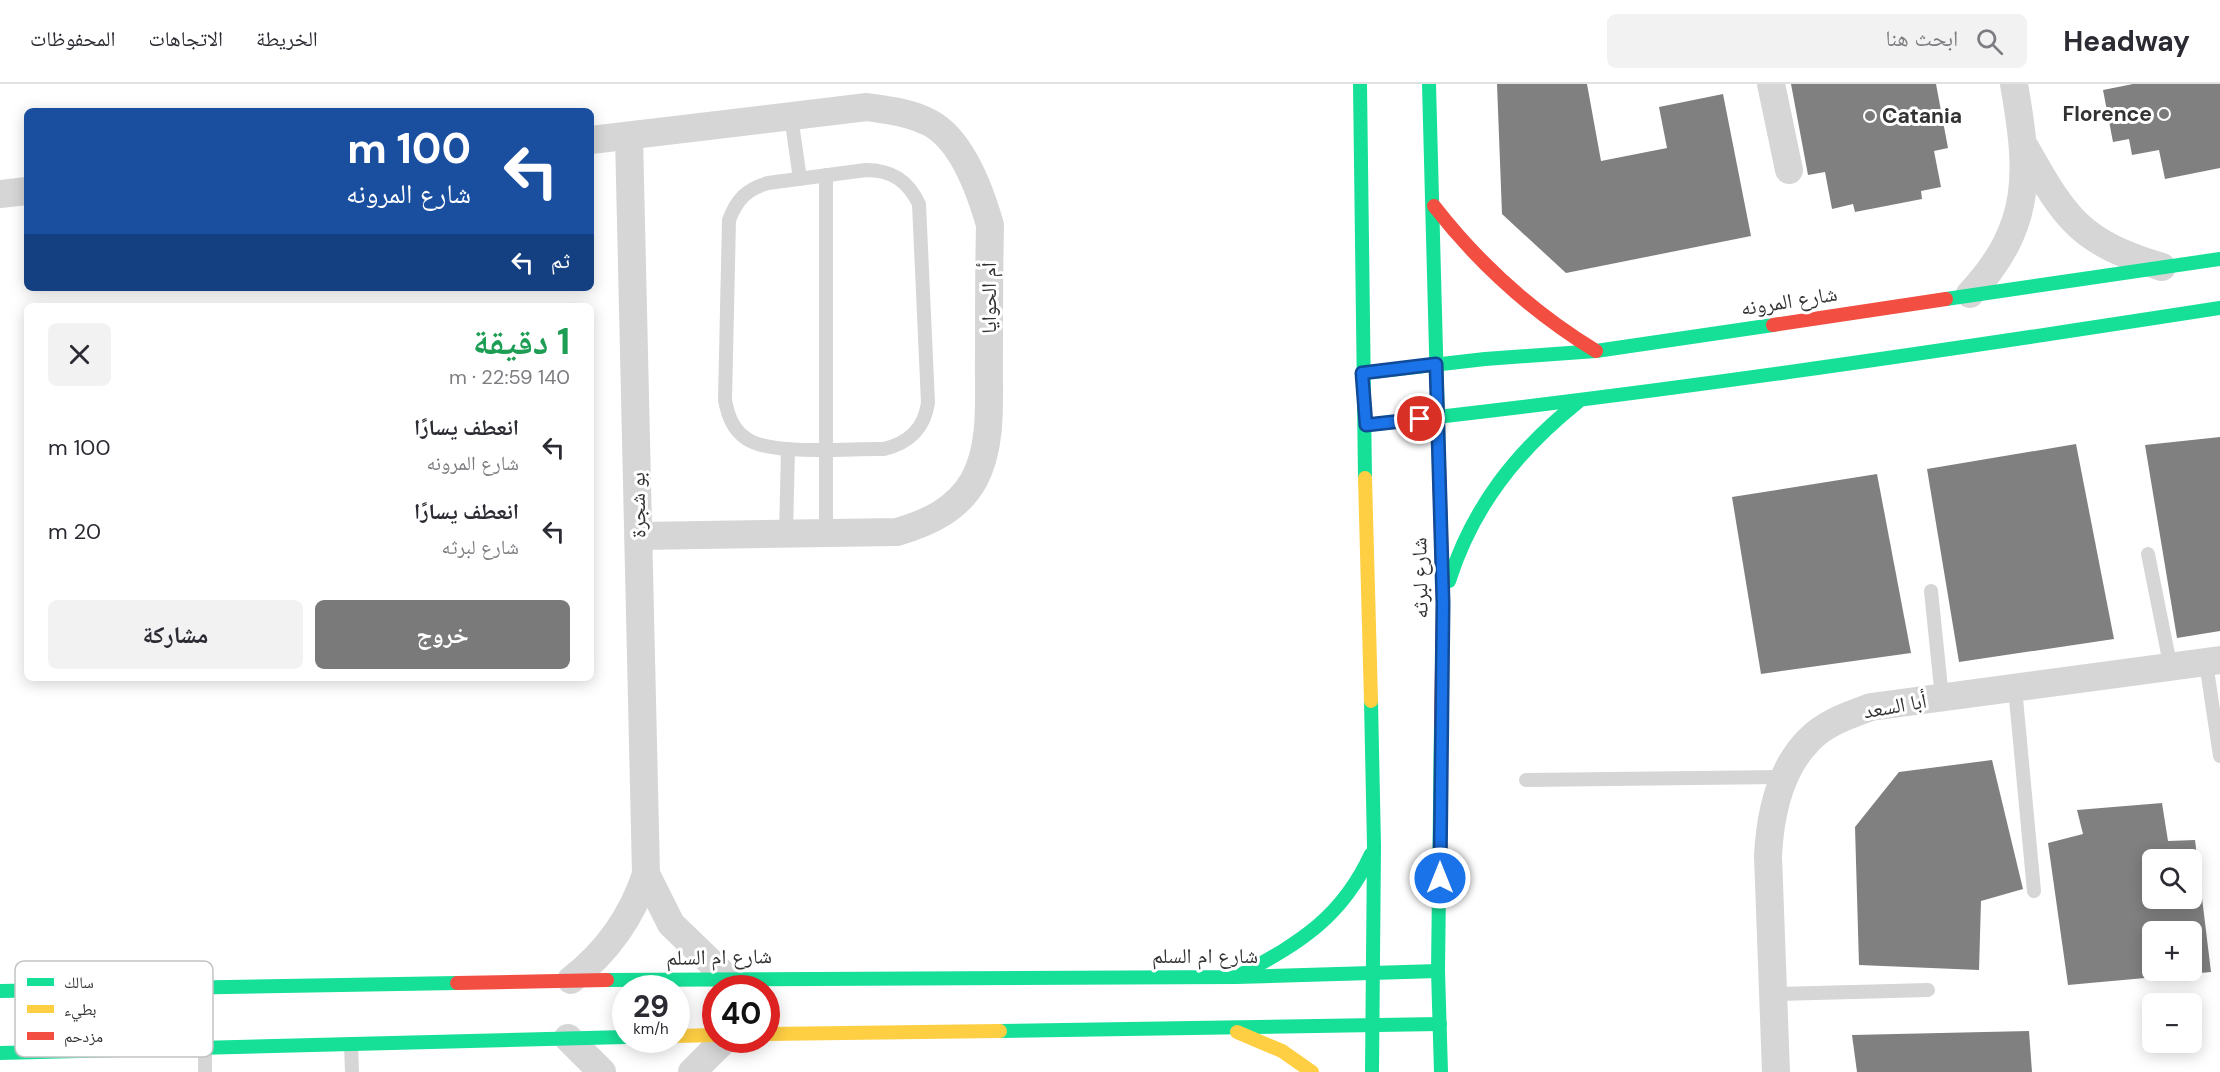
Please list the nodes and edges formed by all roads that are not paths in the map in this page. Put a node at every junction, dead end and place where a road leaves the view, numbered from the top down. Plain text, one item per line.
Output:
1 (1360, 84) edge
2 (1429, 84) edge
3 (1771, 84) edge
4 (2014, 84) edge
5 (791, 117) junction
6 (629, 136) junction
7 (594, 140) edge
8 (2025, 147) junction
9 (1789, 170) dead end
10 (826, 175) junction
11 (800, 179) junction
12 (24, 191) edge
13 (0, 194) edge
14 (1434, 206) junction
15 (2220, 259) edge
16 (2165, 268) junction
17 (1970, 294) junction
18 (2220, 308) edge
19 (1596, 351) junction
20 (1436, 364) junction
21 (1362, 373) junction
22 (1578, 402) junction
23 (1438, 417) junction
24 (1366, 425) junction
25 (827, 448) junction
26 (788, 449) junction
27 (826, 533) junction
28 (786, 534) junction
29 (639, 536) junction
30 (2148, 554) dead end
31 (1931, 591) dead end
32 (1443, 603) junction
33 (2213, 662) edge
34 (2171, 669) junction
35 (2015, 688) junction
36 (1942, 698) junction
37 (2220, 756) edge
38 (1784, 777) junction
39 (1526, 780) dead end
40 (1374, 846) junction
41 (646, 874) junction
42 (2034, 891) dead end
43 (1438, 971) junction
44 (1372, 973) junction
45 (724, 975) edge
46 (1236, 977) junction
47 (702, 978) edge
48 (780, 978) edge
49 (571, 980) junction
50 (213, 987) edge
51 (1928, 990) dead end
52 (0, 991) edge
53 (15, 991) edge
54 (1775, 994) junction
55 (1440, 1024) junction
56 (1218, 1026) junction
57 (1371, 1026) junction
58 (780, 1034) edge
59 (612, 1037) edge
60 (568, 1038) junction
61 (351, 1044) junction
62 (213, 1048) edge
63 (0, 1053) edge
64 (15, 1053) edge
65 (711, 1053) edge
66 (352, 1072) edge
67 (602, 1072) edge
68 (692, 1072) edge
69 (1312, 1072) edge
70 (1372, 1072) edge
71 (1441, 1072) edge
72 (1776, 1072) edge

1 - 21 street
2 - 14 street, شارع لبرثه
3 - 9 street
4 - 8 street
5 - 6 street, أم الحوايا
5 - 11 lane
5 - 27 street, أم الحوايا
6 - 7 street, أم الحوايا
6 - 29 street, بو شجرة
8 - 16 street
8 - 17 street
10 - 11 lane
10 - 25 lane
10 - 25 lane
11 - 26 lane
12 - 13 street
14 - 19 street
14 - 20 street, شارع لبرثه
15 - 16 street, شارع المرونه
16 - 17 street, شارع المرونه
17 - 19 street, شارع المرونه
18 - 22 street
19 - 20 street, شارع المرونه
20 - 21 street, شارع المرونه
20 - 23 street, شارع لبرثه
21 - 24 street
22 - 23 street
22 - 32 street
23 - 24 street
23 - 32 street, شارع لبرثه
24 - 40 street
25 - 26 lane
25 - 27 lane
26 - 28 lane
27 - 28 street, أم الحوايا
28 - 29 street, أم الحوايا
29 - 41 street, بو شجرة
30 - 34 lane
31 - 36 lane
32 - 43 street, شارع لبرثه
33 - 34 street, أبا السعد
33 - 37 lane
34 - 35 street, أبا السعد
35 - 36 street, أبا السعد
35 - 42 lane
36 - 38 street, أبا السعد
38 - 39 lane
38 - 54 street, أبا السعد
40 - 44 street
40 - 46 street
41 - 45 street, بو شجرة
41 - 49 street, بو شجرة
43 - 44 street, شارع ام السلم
43 - 55 street, شارع لبرثه
44 - 46 street, شارع ام السلم
44 - 57 street
46 - 48 street, شارع ام السلم
47 - 49 street, شارع ام السلم
49 - 50 street, شارع ام السلم
51 - 54 lane
52 - 53 street, شارع ام السلم
54 - 72 street, أبا السعد
55 - 57 street
55 - 71 street, شارع لبرثه
56 - 57 street
56 - 58 street
56 - 69 street
57 - 70 street
59 - 60 street
60 - 61 street
60 - 67 street
61 - 62 street
61 - 66 lane
63 - 64 street
65 - 68 street

